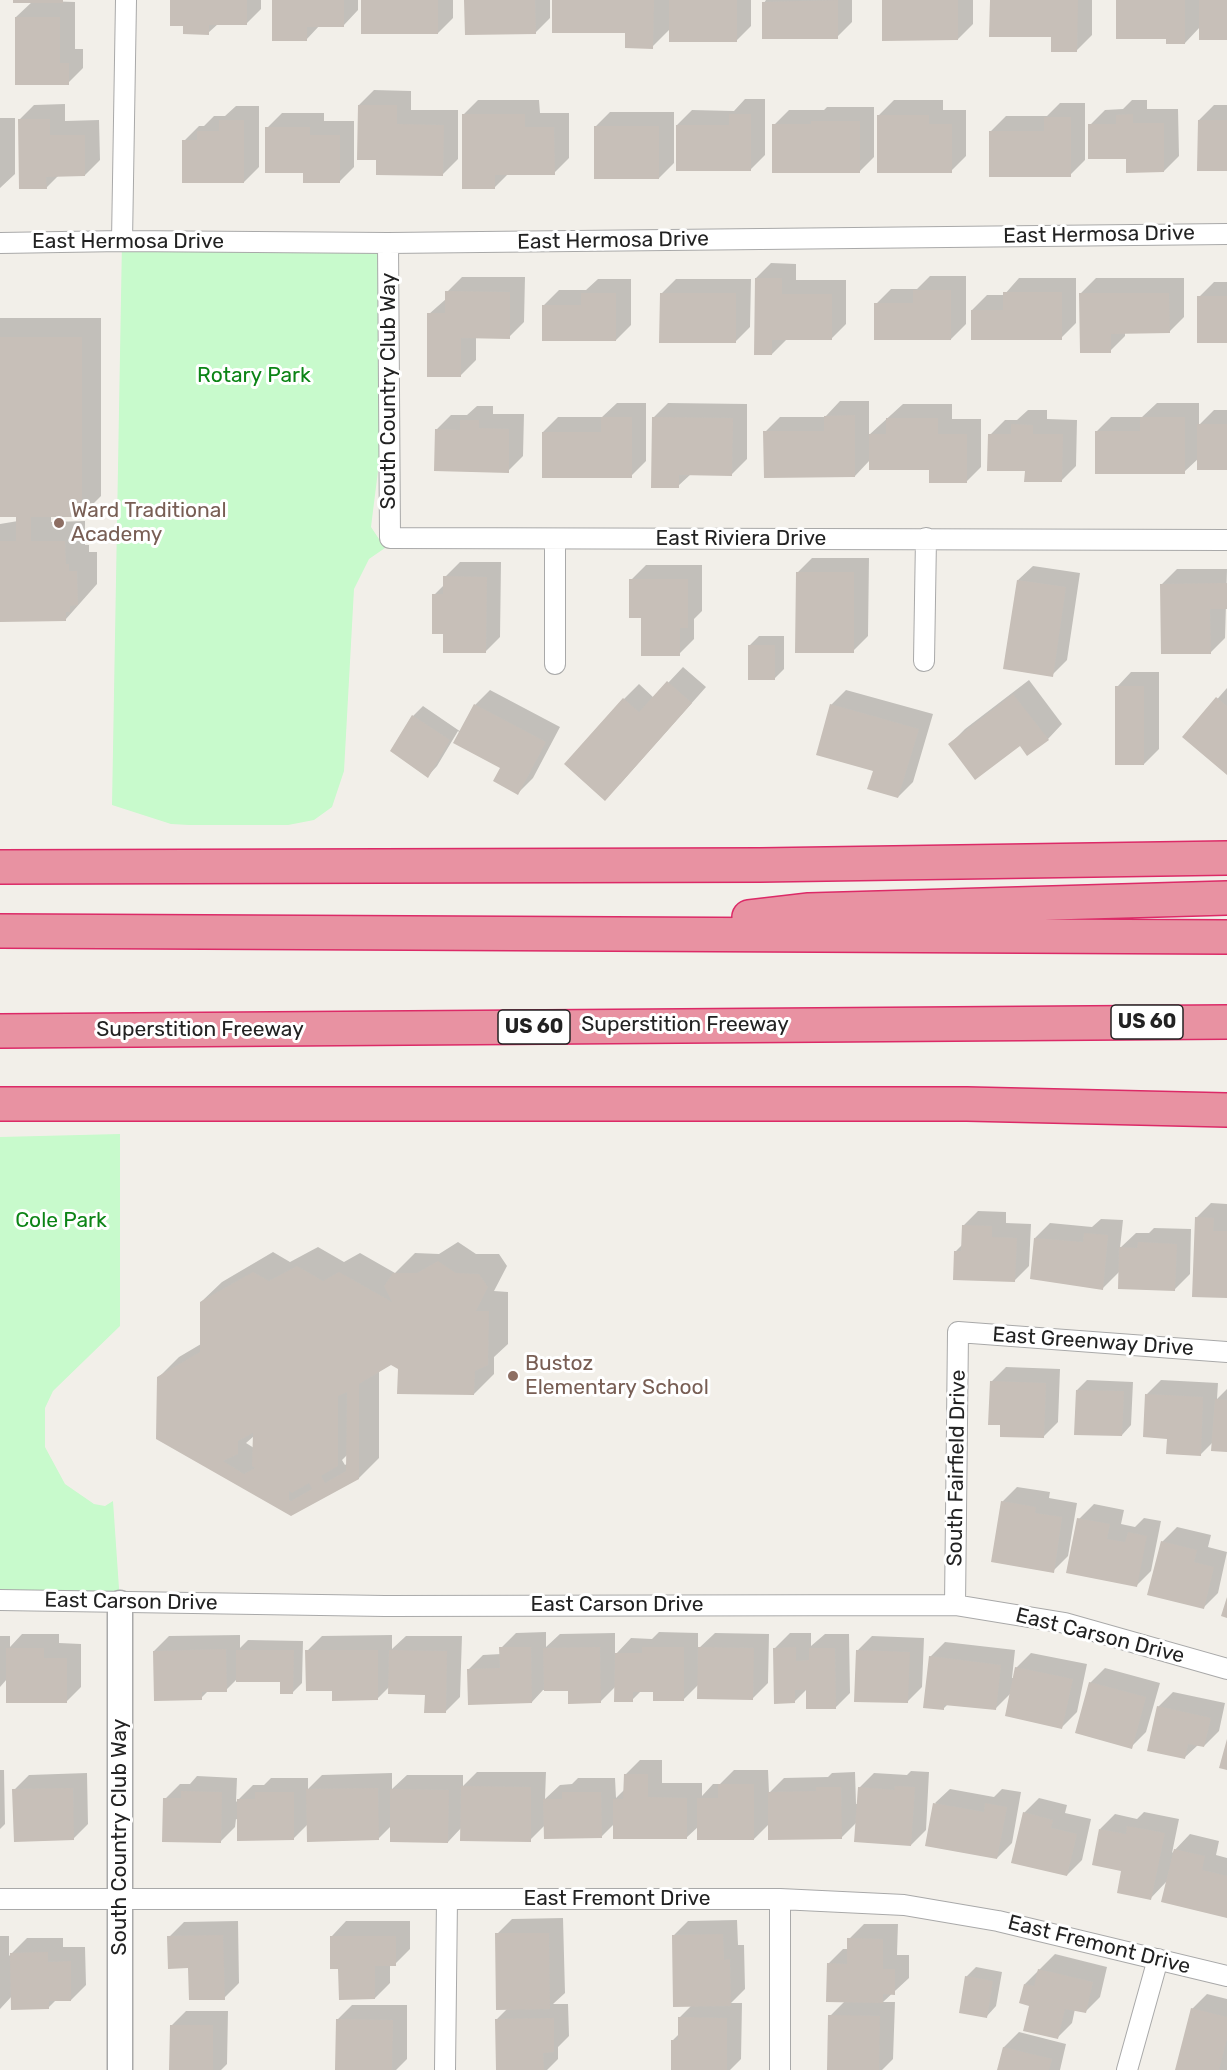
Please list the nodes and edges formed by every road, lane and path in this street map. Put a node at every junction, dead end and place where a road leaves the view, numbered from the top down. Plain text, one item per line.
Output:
1 (126, 0) edge
2 (1227, 234) edge
3 (122, 241) junction
4 (0, 243) edge
5 (388, 243) junction
6 (390, 538) joint
7 (926, 538) junction
8 (1227, 540) edge
9 (555, 541) junction
10 (924, 661) dead end
11 (555, 664) dead end
12 (1227, 858) edge
13 (0, 867) edge
14 (1227, 898) edge
15 (0, 932) edge
16 (624, 934) junction
17 (1227, 937) edge
18 (1068, 1022) junction
19 (1227, 1022) edge
20 (0, 1031) edge
21 (1227, 1031) edge
22 (0, 1104) edge
23 (1227, 1110) edge
24 (958, 1332) joint
25 (1227, 1352) edge
26 (0, 1600) edge
27 (120, 1603) junction
28 (955, 1605) junction
29 (1227, 1669) edge
30 (0, 1899) edge
31 (118, 1899) junction
32 (447, 1899) junction
33 (780, 1899) junction
34 (1158, 1959) junction
35 (1227, 1976) edge
36 (120, 2070) edge
37 (445, 2070) edge
38 (780, 2070) edge
39 (1128, 2070) edge

1 - 3 street
2 - 5 street, East Hermosa Drive
3 - 4 street, East Hermosa Drive
3 - 5 street, East Hermosa Drive
5 - 6 street, South Country Club Way
6 - 9 street, East Riviera Drive
7 - 8 street, East Riviera Drive
7 - 9 street, East Riviera Drive
7 - 10 street
9 - 11 street
12 - 13 highway
14 - 16 highway
15 - 16 highway
16 - 17 highway
18 - 19 highway, Superstition Freeway / US 60
18 - 20 highway, Superstition Freeway / US 60
18 - 21 highway
22 - 23 highway
24 - 25 street, East Greenway Drive
24 - 28 street, South Fairfield Drive
26 - 27 street, East Carson Drive
27 - 28 street, East Carson Drive
27 - 31 street, South Country Club Way
28 - 29 street, East Carson Drive
30 - 31 street, East Fremont Drive
31 - 32 street, East Fremont Drive
31 - 36 street, South Country Club Way
32 - 33 street, East Fremont Drive
32 - 37 street
33 - 34 street, East Fremont Drive
33 - 38 street
34 - 35 street, East Fremont Drive
34 - 39 street

